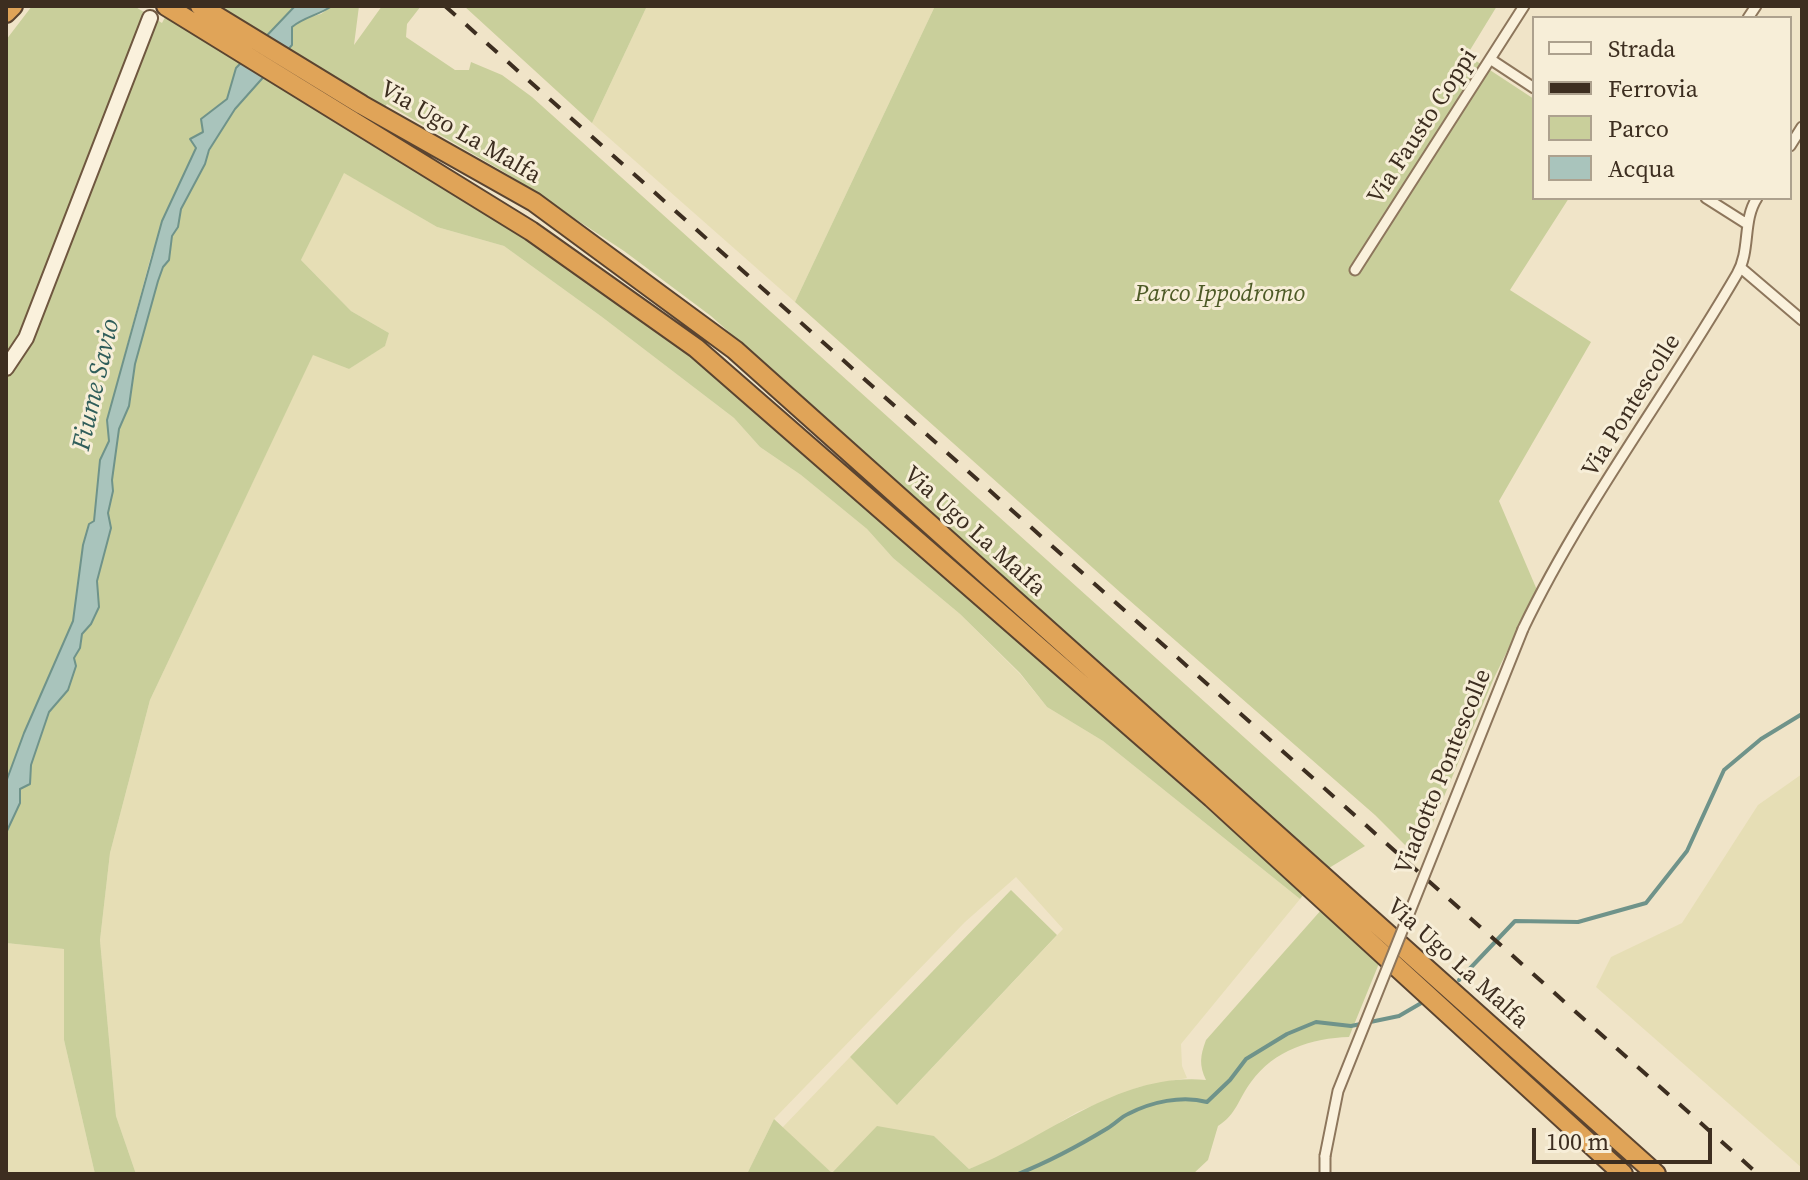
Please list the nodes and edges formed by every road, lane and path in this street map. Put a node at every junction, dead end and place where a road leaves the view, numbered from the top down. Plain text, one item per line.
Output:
1 (13, 6) edge
2 (166, 6) edge
3 (200, 6) edge
4 (1524, 6) edge
5 (6, 13) edge
6 (150, 18) dead end
7 (1490, 59) junction
8 (1532, 87) edge
9 (1709, 200) edge
10 (1756, 200) edge
11 (1747, 224) junction
12 (1741, 268) junction
13 (1355, 270) dead end
14 (1802, 320) edge
15 (6, 368) edge
16 (1523, 629) joint
17 (1325, 1174) edge
18 (1623, 1174) edge
19 (1656, 1174) edge

1 - 5 highway
2 - 18 highway, Via Ugo La Malfa
3 - 19 highway, Via Ugo La Malfa
4 - 7 street, Via Fausto Coppi
6 - 15 street
7 - 8 street
7 - 13 street, Via Fausto Coppi
9 - 11 street
10 - 11 street, Via Pontescolle
11 - 12 street, Via Pontescolle
12 - 14 street
12 - 16 street, Via Pontescolle
16 - 17 street, Viadotto Pontescolle, bridge

